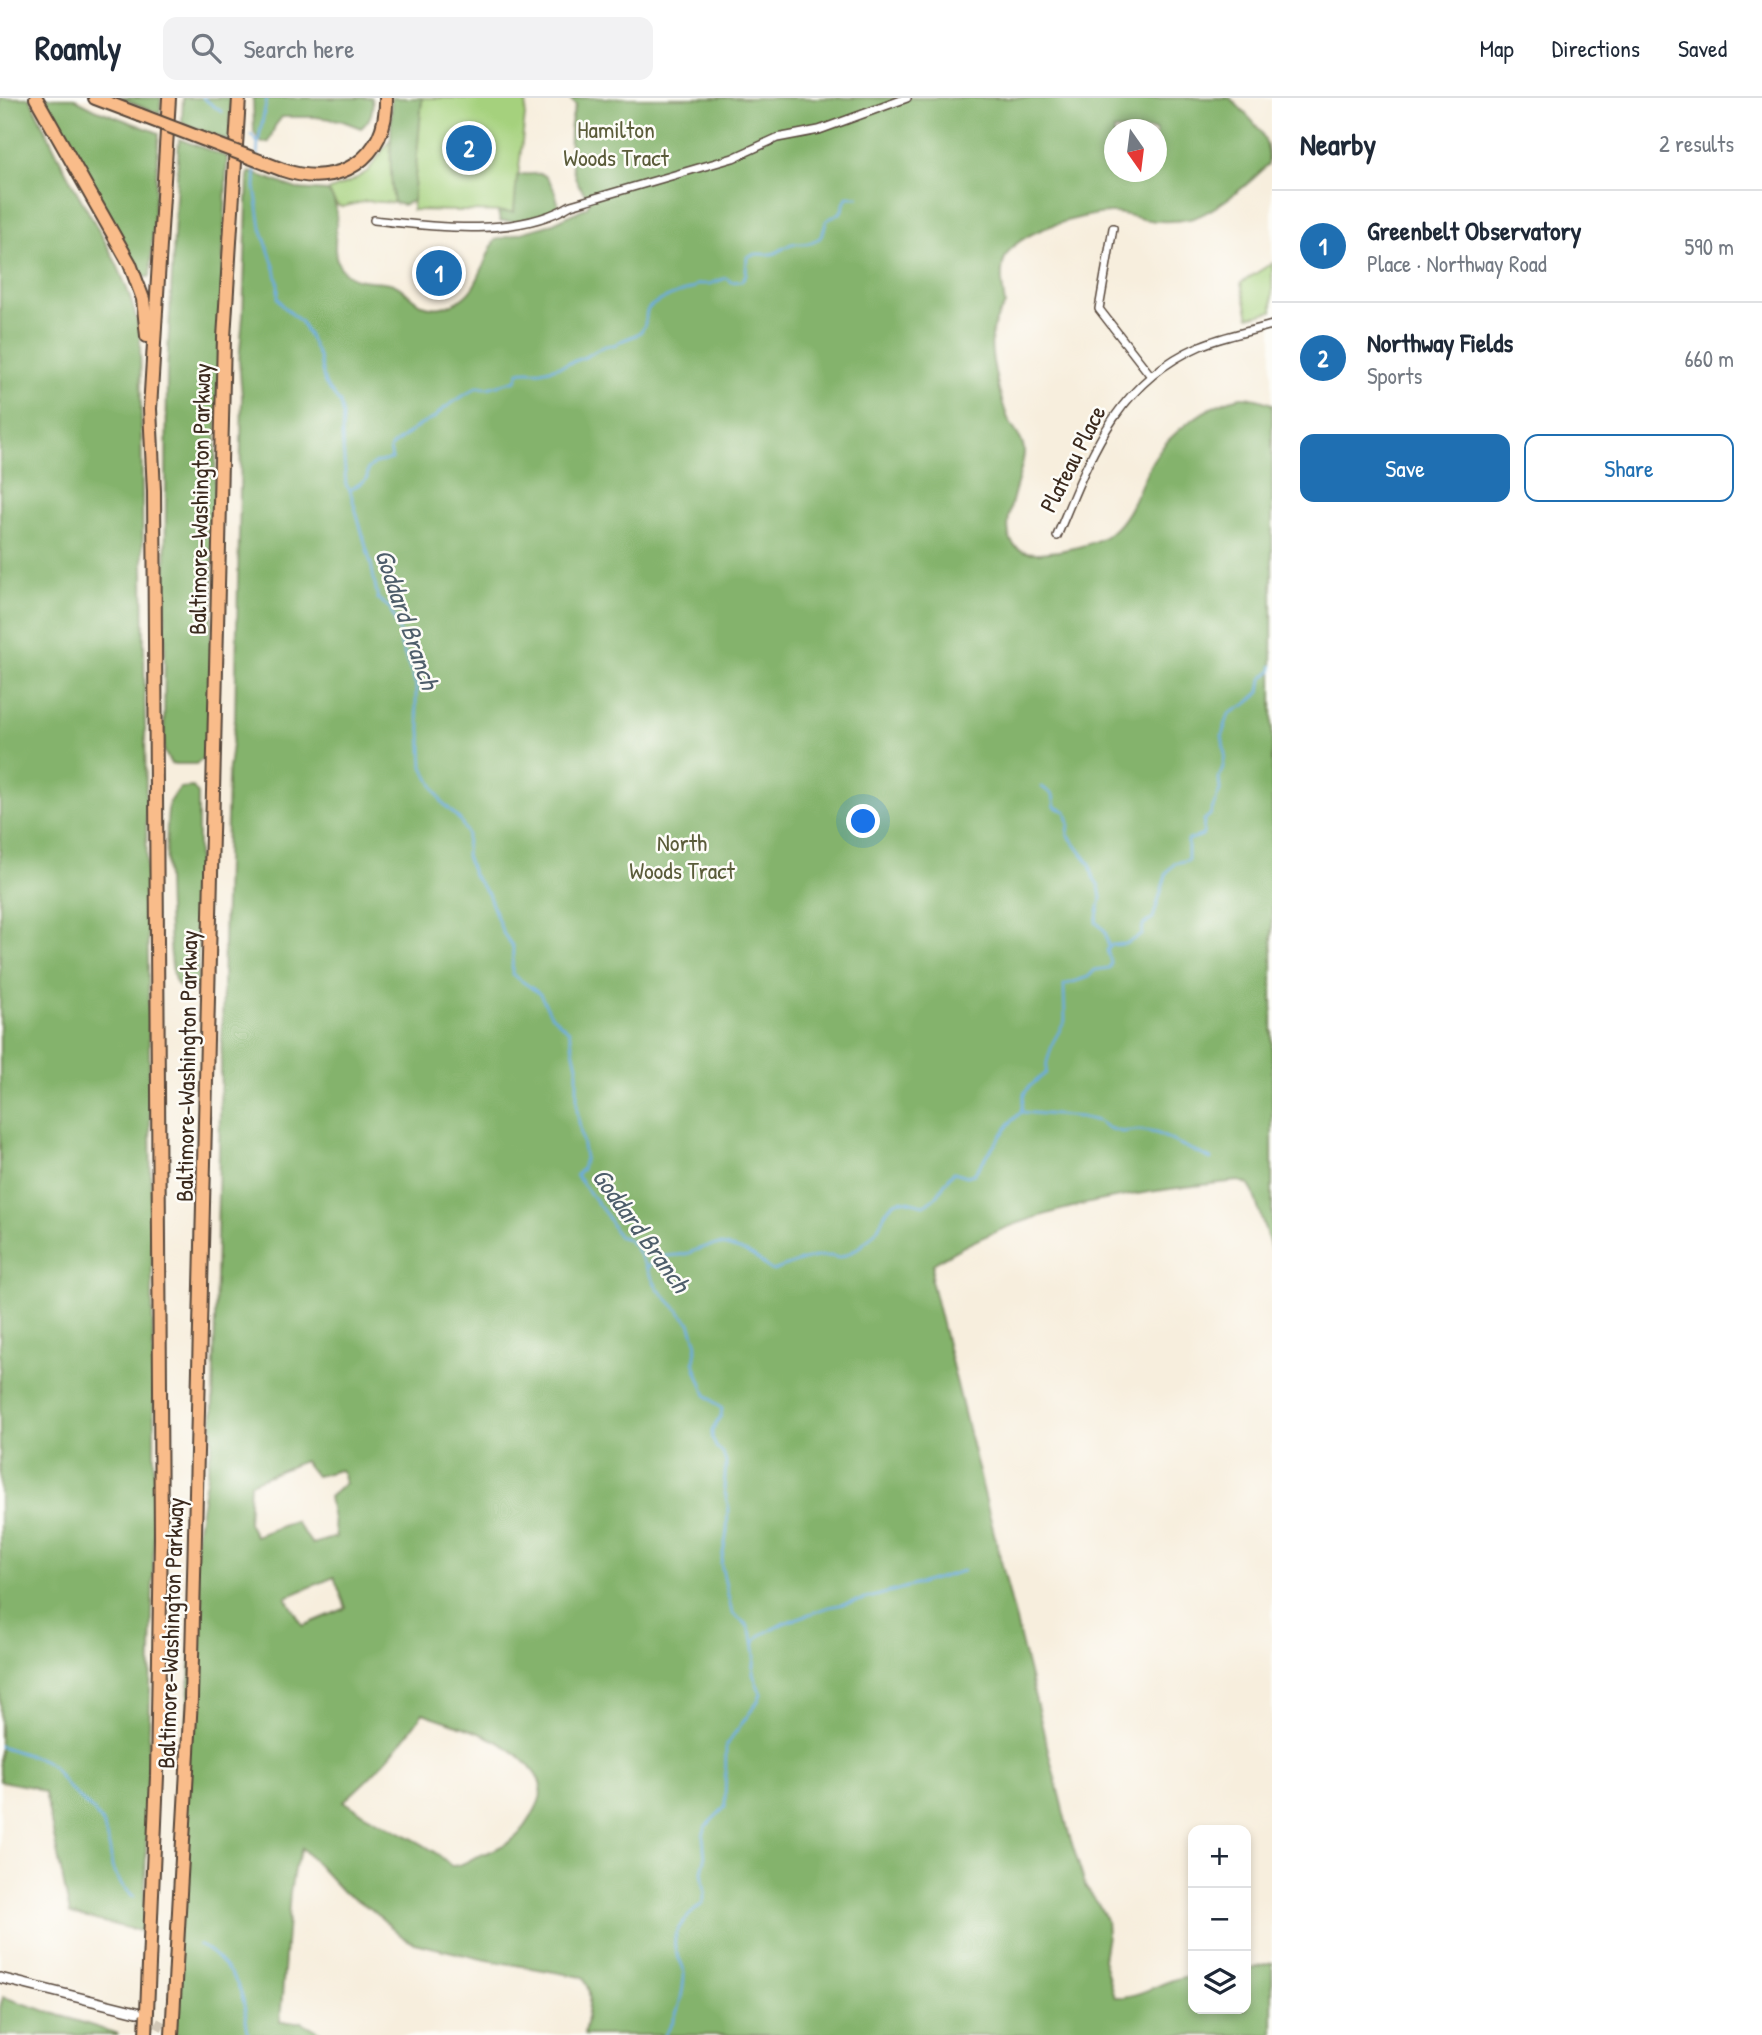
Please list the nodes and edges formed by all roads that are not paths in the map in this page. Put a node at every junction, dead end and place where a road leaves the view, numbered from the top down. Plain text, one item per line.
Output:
1 (36, 98) edge
2 (95, 98) edge
3 (169, 98) edge
4 (239, 98) edge
5 (245, 98) edge
6 (378, 98) edge
7 (386, 98) edge
8 (907, 98) edge
9 (237, 135) junction
10 (323, 175) junction
11 (374, 220) dead end
12 (1113, 228) dead end
13 (1272, 325) edge
14 (1151, 376) junction
15 (150, 409) junction
16 (1057, 536) dead end
17 (0, 1978) edge
18 (136, 2012) tunnel mouth
19 (146, 2035) edge
20 (172, 2035) edge

1 - 15 highway
2 - 10 highway, bridge
3 - 15 highway, Baltimore-Washington Parkway
4 - 9 highway, Baltimore-Washington Parkway
5 - 9 highway
6 - 10 highway
7 - 10 highway
8 - 11 street
9 - 20 highway, Baltimore-Washington Parkway
12 - 14 street
13 - 14 street, Plateau Place
14 - 16 street, Plateau Place
15 - 19 highway, Baltimore-Washington Parkway
17 - 18 street

